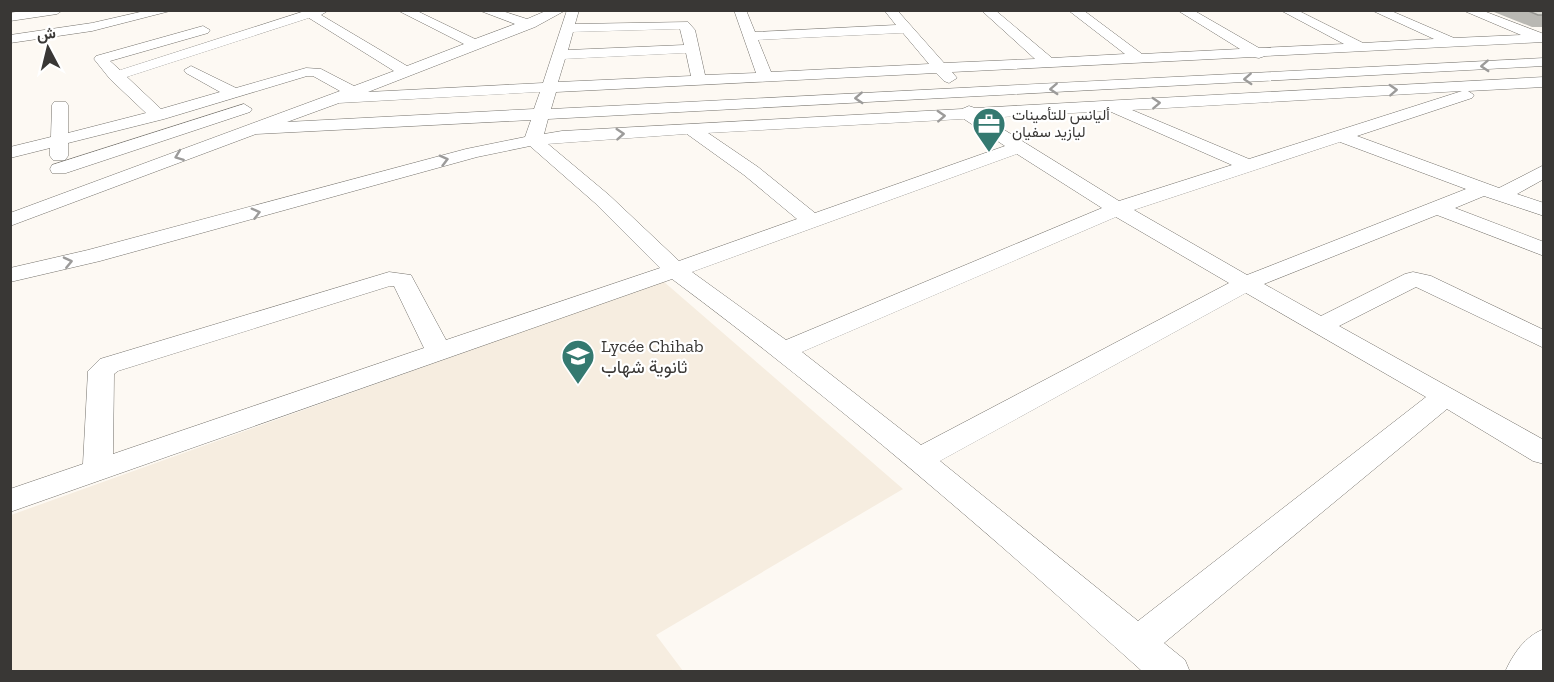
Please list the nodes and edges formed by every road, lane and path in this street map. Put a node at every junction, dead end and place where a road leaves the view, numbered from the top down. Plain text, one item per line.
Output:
1 (57, 10) edge
2 (88, 10) edge
3 (168, 10) edge
4 (403, 10) edge
5 (484, 10) edge
6 (560, 10) edge
7 (573, 10) edge
8 (740, 10) edge
9 (890, 10) edge
10 (987, 10) edge
11 (1074, 10) edge
12 (1184, 10) edge
13 (1286, 10) edge
14 (1377, 10) edge
15 (1468, 10) edge
16 (316, 12) edge
17 (10, 17) edge
18 (530, 24) junction
19 (92, 27) junction
20 (213, 28) dead end
21 (567, 28) junction
22 (905, 29) junction
23 (750, 36) junction
24 (1543, 38) edge
25 (10, 39) edge
26 (1455, 44) junction
27 (476, 45) junction
28 (1364, 48) junction
29 (692, 49) junction
30 (1258, 53) junction
31 (558, 55) junction
32 (100, 59) junction
33 (1140, 59) junction
34 (1544, 62) edge
35 (1049, 63) junction
36 (942, 68) junction
37 (191, 70) dead end
38 (406, 72) junction
39 (116, 76) junction
40 (1298, 76) junction
41 (765, 77) junction
42 (699, 80) junction
43 (1540, 84) edge
44 (1498, 85) junction
45 (548, 88) junction
46 (352, 92) junction
47 (234, 93) junction
48 (960, 93) junction
49 (1329, 94) junction
50 (334, 98) junction
51 (60, 105) dead end
52 (1108, 106) junction
53 (244, 109) dead end
54 (968, 114) junction
55 (158, 115) junction
56 (1398, 118) junction
57 (253, 129) junction
58 (536, 129) junction
59 (691, 129) junction
60 (1341, 136) junction
61 (60, 142) junction
62 (213, 144) junction
63 (1018, 148) junction
64 (10, 153) edge
65 (1249, 166) junction
66 (59, 169) junction
67 (1544, 171) edge
68 (1492, 192) junction
69 (54, 204) junction
70 (1119, 208) junction
71 (1437, 208) junction
72 (1544, 210) edge
73 (10, 220) edge
74 (812, 221) junction
75 (1544, 250) edge
76 (675, 270) junction
77 (10, 275) edge
78 (1247, 283) junction
79 (1320, 326) junction
80 (1544, 340) edge
81 (784, 350) junction
82 (439, 352) junction
83 (1446, 396) junction
84 (1544, 454) edge
85 (917, 460) junction
86 (98, 470) junction
87 (10, 501) edge
88 (1137, 643) junction
89 (1544, 645) edge
90 (1171, 672) edge
91 (1524, 672) edge

1 - 17 street
2 - 19 street
3 - 19 street
4 - 27 street
5 - 18 street
6 - 18 street
7 - 21 street
8 - 23 street
9 - 22 street
10 - 35 street
11 - 33 street
12 - 30 street
13 - 28 street
14 - 26 street
15 - 24 street
16 - 38 street
16 - 39 street
18 - 27 street
19 - 25 street
19 - 32 street
20 - 32 street
21 - 29 street
21 - 31 street
22 - 23 street
22 - 36 street
23 - 41 street
24 - 26 street
26 - 28 street
27 - 38 street
28 - 30 street
29 - 31 street
29 - 42 street
30 - 33 street
30 - 40 street
31 - 45 street
32 - 39 street
33 - 35 street
34 -> 40 street
35 - 36 street
36 - 41 street
36 - 48 street
37 - 47 street
38 - 46 street
39 - 55 street
40 -> 48 street
40 - 49 street
41 - 42 street
42 - 45 street
43 - 44 street
49 -> 44 street
44 - 56 street
45 - 50 street
45 - 58 street
46 - 47 street
46 - 50 street
47 - 55 street
48 - 54 street
48 -> 58 street
52 -> 49 street
49 - 56 street
50 - 57 street
51 - 61 street
52 - 54 street
52 - 65 street
53 - 66 street
59 -> 54 street
54 - 63 street
55 - 61 street
56 - 60 street
57 - 58 street
57 - 62 street
58 -> 59 street
58 - 62 street
58 - 76 street
77 -> 58 street
59 - 74 street
60 - 65 street
60 - 68 street
61 - 64 street
61 - 66 street
62 -> 69 street
63 - 70 street
63 - 74 street
65 - 70 street
66 - 69 street
67 - 68 street
68 - 71 street
68 - 72 street
69 - 73 street
70 - 78 street
70 - 81 street
71 - 75 street
71 - 78 street
74 - 76 street
76 - 81 street
76 - 82 street
78 - 79 street
78 - 85 street
79 - 80 street
79 - 83 street
81 - 85 street
82 - 86 street
82 - 86 street
83 - 84 street
83 - 88 street
85 - 88 street
86 - 87 street
88 - 90 street
89 - 91 street

